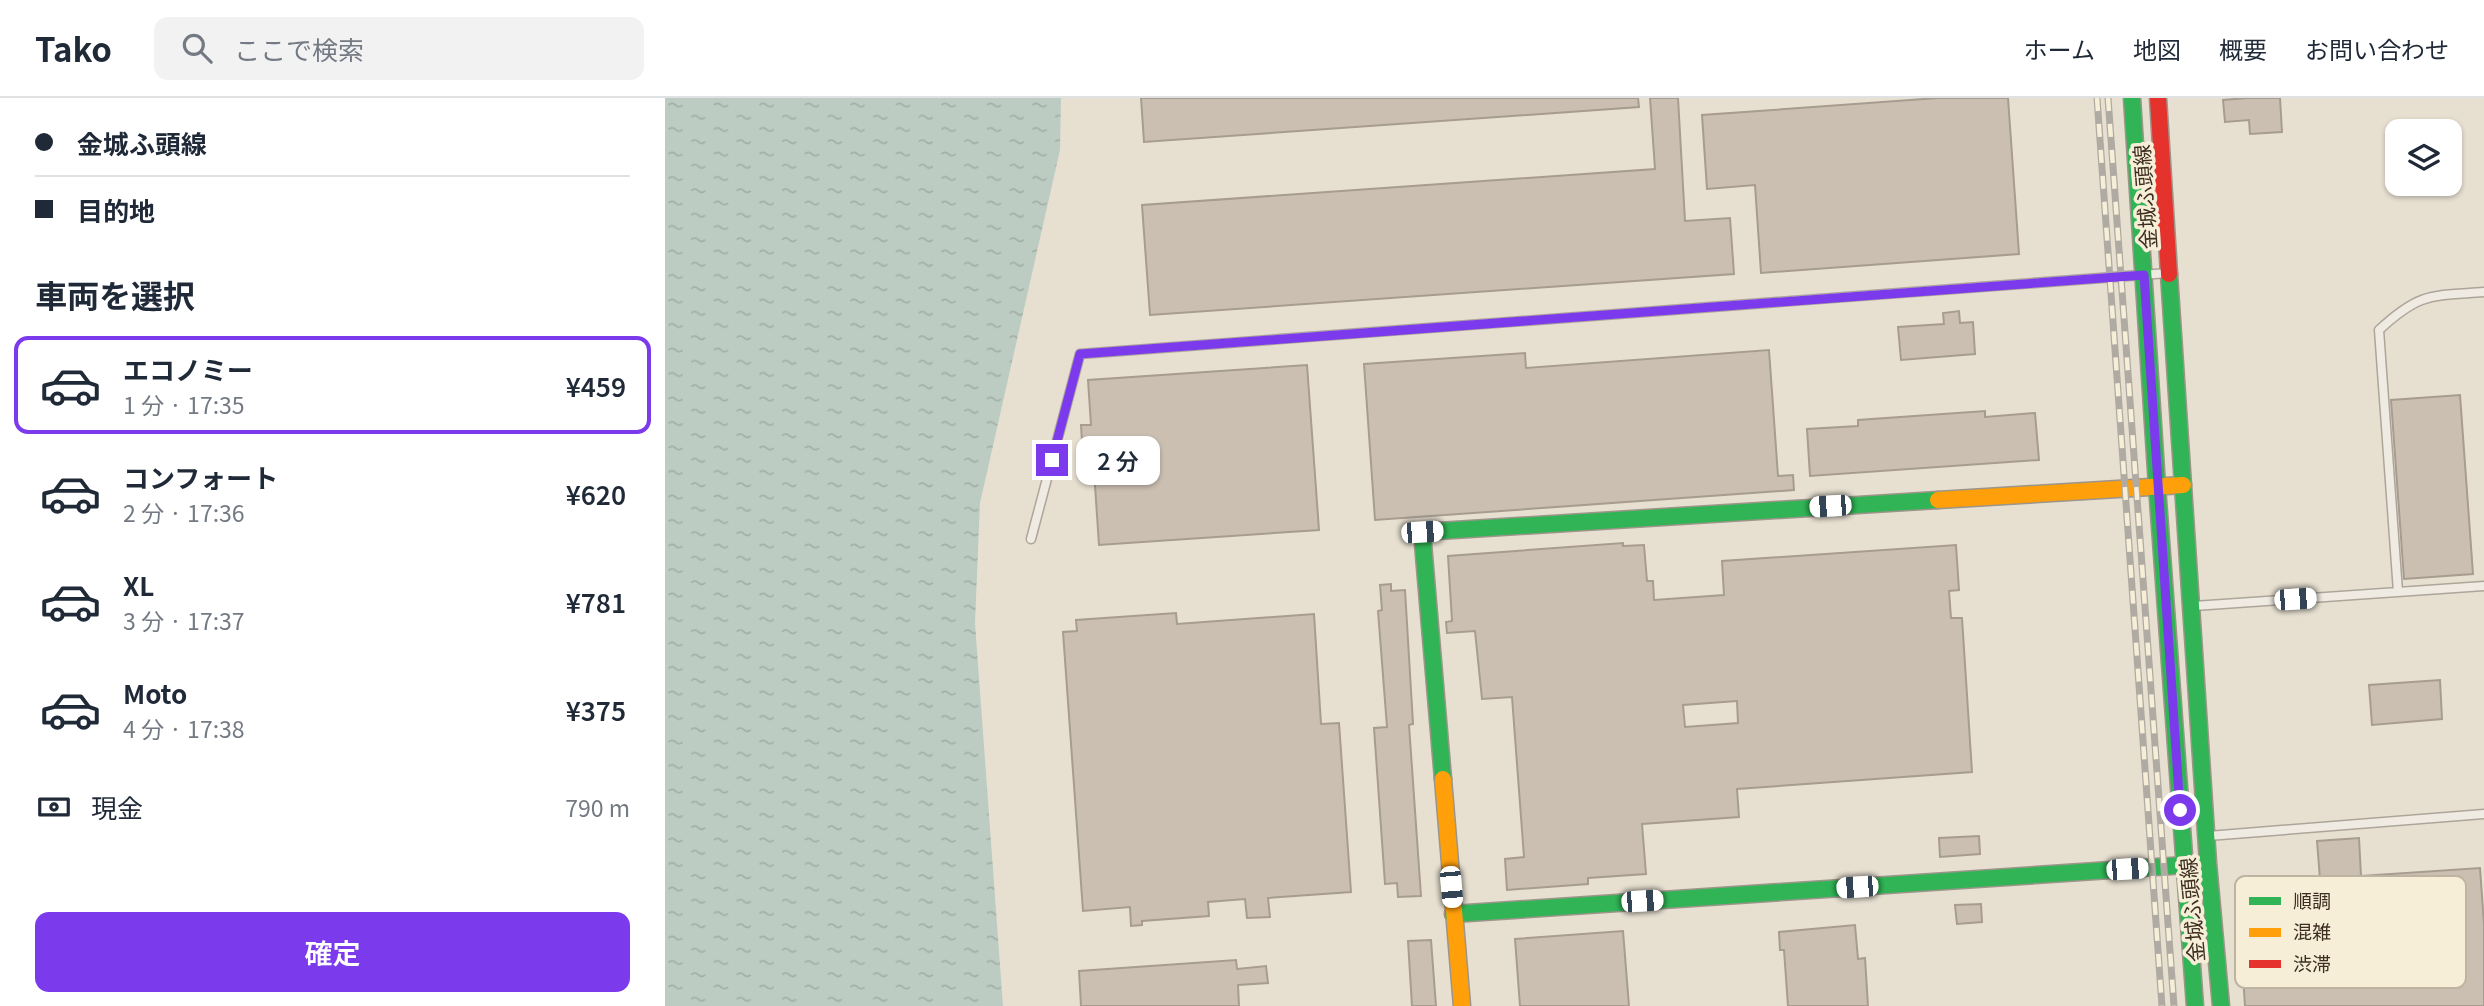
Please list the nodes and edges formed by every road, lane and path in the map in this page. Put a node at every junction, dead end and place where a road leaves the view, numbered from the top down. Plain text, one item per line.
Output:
1 (2132, 98) edge
2 (2158, 98) edge
3 (2171, 273) junction
4 (2144, 275) junction
5 (2484, 292) edge
6 (2183, 485) junction
7 (2157, 486) junction
8 (1031, 539) dead end
9 (2484, 586) edge
10 (2398, 592) junction
11 (2193, 606) junction
12 (2484, 814) edge
13 (2206, 836) junction
14 (2182, 837) junction
15 (2208, 863) junction
16 (2183, 865) junction
17 (1453, 914) junction
18 (1462, 1006) edge
19 (2195, 1006) edge
20 (2221, 1006) edge

1 - 4 street, 金城ふ頭線
2 - 3 street, 金城ふ頭線
3 - 4 lane
3 - 6 street, 金城ふ頭線
4 - 7 street, 金城ふ頭線
4 - 8 lane
5 - 10 lane
6 - 7 street
6 - 11 street, 金城ふ頭線
7 - 14 street, 金城ふ頭線
7 - 17 street
9 - 10 lane
10 - 11 lane
11 - 13 street, 金城ふ頭線
12 - 13 lane
13 - 14 lane
13 - 15 street, 金城ふ頭線
14 - 16 street, 金城ふ頭線
15 - 16 street
15 - 20 street, 金城ふ頭線
16 - 17 street
16 - 19 street, 金城ふ頭線
17 - 18 street

